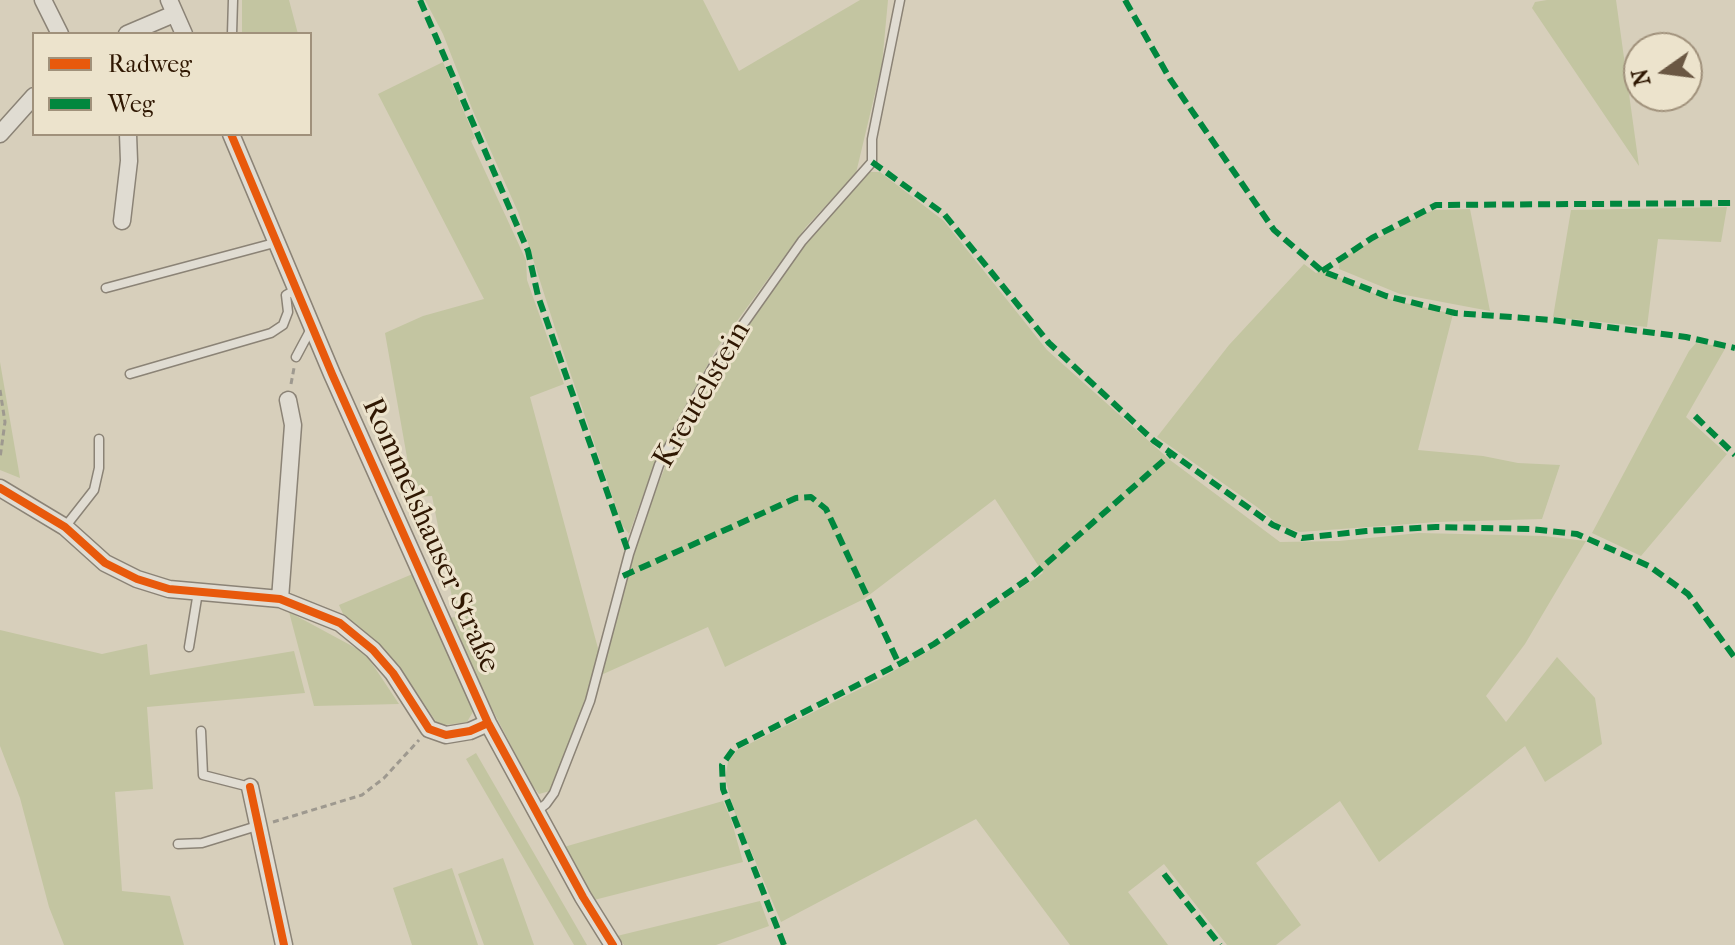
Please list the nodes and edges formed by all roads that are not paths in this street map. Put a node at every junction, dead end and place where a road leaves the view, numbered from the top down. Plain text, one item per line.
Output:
1 (43, 0) edge
2 (233, 0) edge
3 (900, 0) edge
4 (172, 7) edge
5 (59, 32) edge
6 (130, 32) edge
7 (183, 32) edge
8 (232, 32) edge
9 (32, 98) edge
10 (0, 134) edge
11 (128, 136) edge
12 (232, 136) edge
13 (122, 221) dead end
14 (278, 242) junction
15 (106, 288) dead end
16 (297, 289) junction
17 (312, 327) junction
18 (296, 357) road end
19 (130, 374) dead end
20 (288, 400) road end
21 (99, 439) dead end
22 (0, 488) edge
23 (65, 527) junction
24 (198, 592) junction
25 (280, 599) junction
26 (189, 647) dead end
27 (488, 723) junction
28 (201, 731) dead end
29 (250, 787) joint
30 (536, 811) junction
31 (257, 826) junction
32 (178, 844) dead end
33 (284, 945) edge
34 (613, 945) edge

1 - 5 street
2 - 8 lane
3 - 30 lane, Kreutelstein
4 - 6 street
4 - 7 street
9 - 10 street
11 - 13 street
12 - 14 street, Rommelshauser Straße
14 - 15 lane
14 - 16 street, Rommelshauser Straße
16 - 17 street, Rommelshauser Straße
16 - 19 lane
17 - 18 lane
17 - 27 street, Rommelshauser Straße
20 - 25 street
21 - 23 lane
22 - 23 street
23 - 24 street
24 - 25 street
24 - 26 lane
25 - 27 street
27 - 30 street, Rommelshauser Straße
28 - 29 lane
29 - 31 street
30 - 34 street, Rommelshauser Straße
31 - 32 lane
31 - 33 street

